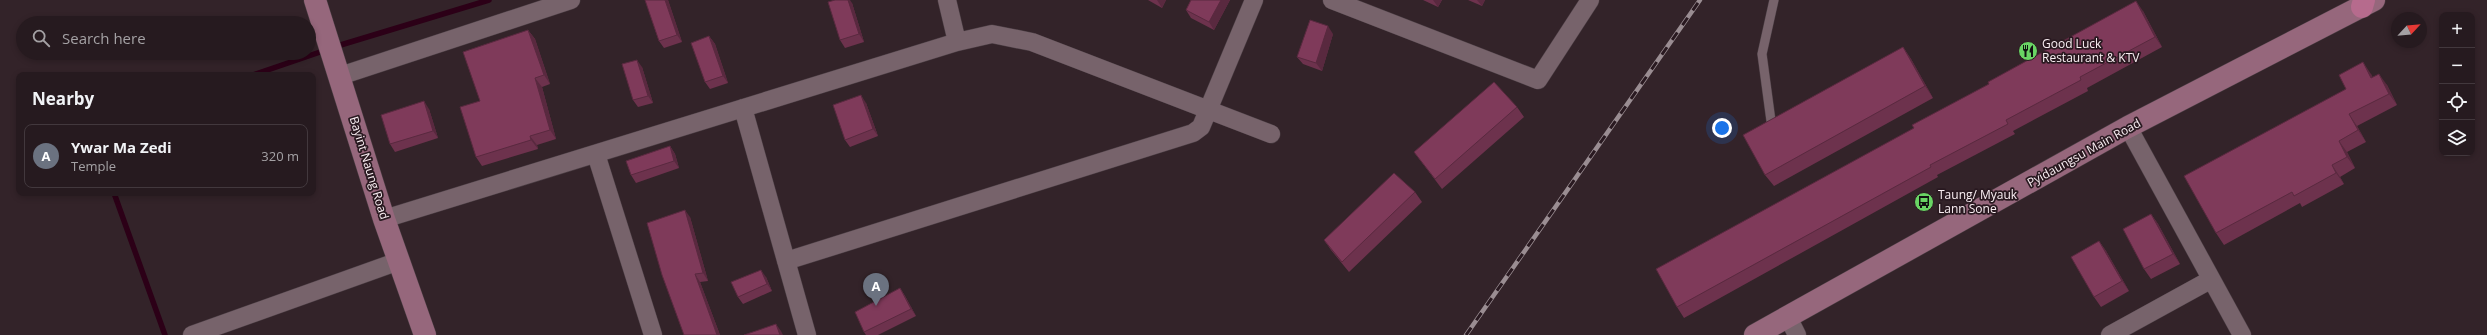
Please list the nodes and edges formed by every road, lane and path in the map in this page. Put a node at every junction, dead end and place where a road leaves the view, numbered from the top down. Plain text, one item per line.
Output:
1 (316, 0) edge
2 (570, 0) edge
3 (947, 0) edge
4 (1254, 0) edge
5 (1332, 0) edge
6 (1590, 0) edge
7 (1774, 0) edge
8 (2367, 2) edge
9 (957, 42) junction
10 (340, 76) junction
11 (743, 108) junction
12 (1208, 110) junction
13 (1770, 120) edge
14 (2128, 127) junction
15 (1271, 134) dead end
16 (596, 154) junction
17 (384, 219) junction
18 (399, 260) junction
19 (786, 261) junction
20 (2210, 280) junction
21 (1792, 326) edge
22 (236, 328) edge
23 (192, 335) edge
24 (425, 335) edge
25 (653, 335) edge
26 (807, 335) edge
27 (1755, 335) edge
28 (2110, 335) edge
29 (2242, 335) edge

1 - 10 main road, Bayint Naung Road
2 - 10 street
3 - 9 street
4 - 12 street
5 - 6 street
7 - 13 lane
8 - 14 main road, Pyidaungsu Main Road
9 - 11 street
9 - 12 street
10 - 17 main road, Bayint Naung Road
11 - 16 street
11 - 19 street
12 - 15 street
12 - 19 street
14 - 20 street
14 - 21 main road, Pyidaungsu Main Road
16 - 17 street
16 - 25 street
17 - 18 main road, Bayint Naung Road
18 - 22 street
18 - 24 main road, Bayint Naung Road
19 - 26 street
20 - 28 street
20 - 29 street
21 - 27 main road, Pyidaungsu Main Road
22 - 23 street

